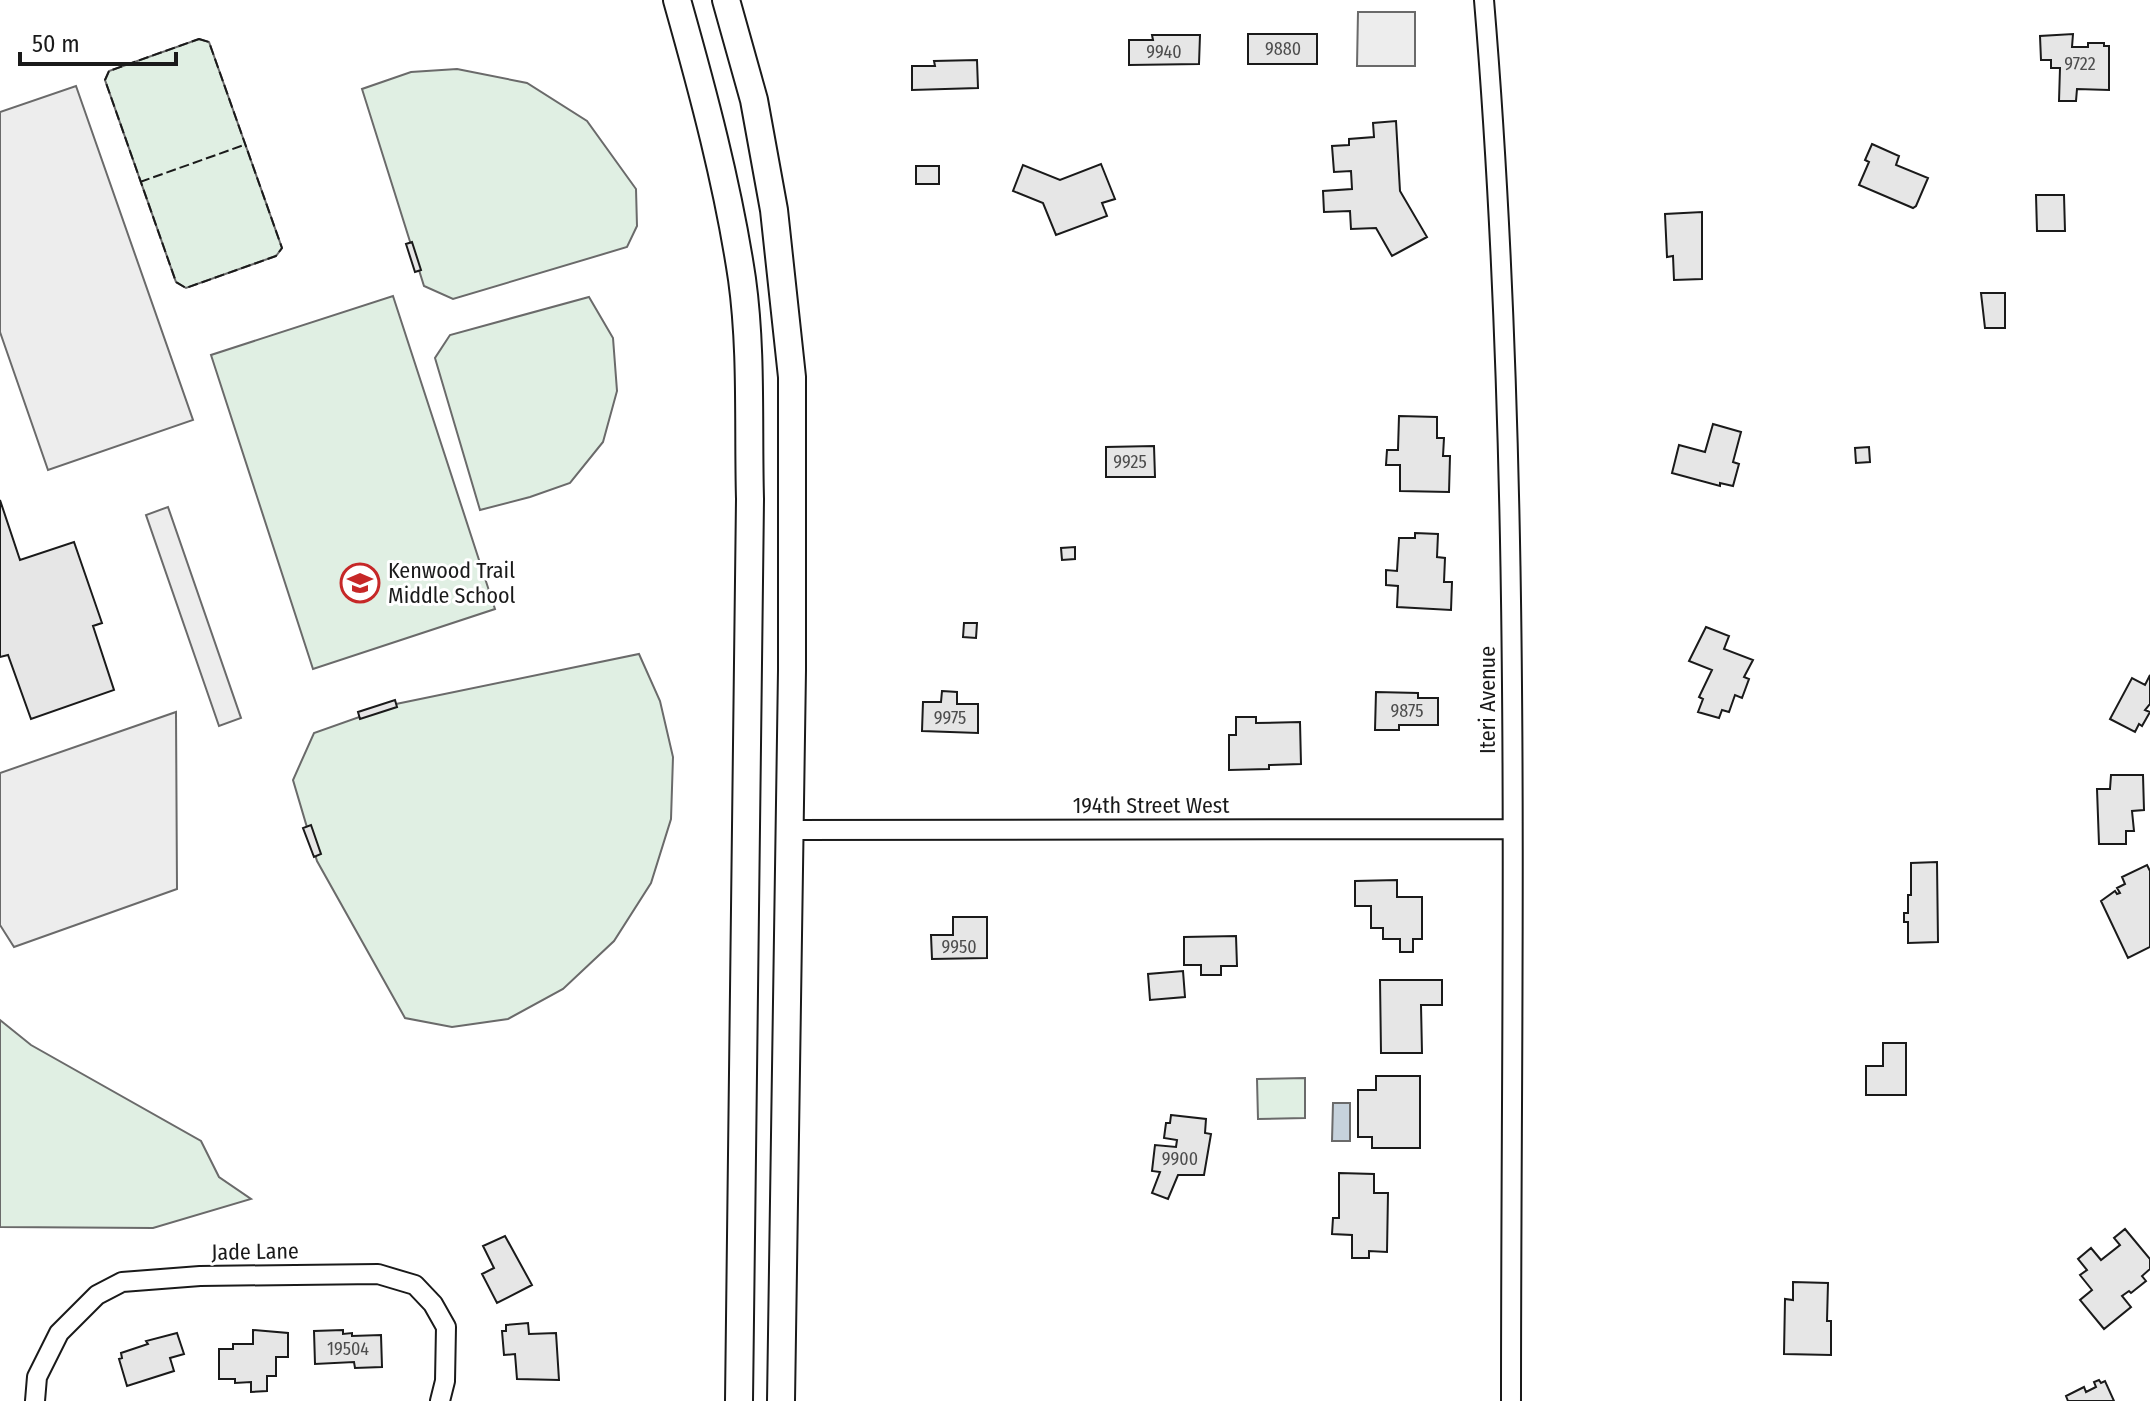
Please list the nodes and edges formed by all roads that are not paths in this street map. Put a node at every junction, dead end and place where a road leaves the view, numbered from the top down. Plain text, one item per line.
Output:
1 (677, 0) edge
2 (726, 0) edge
3 (1484, 0) edge
4 (1511, 829) junction
5 (790, 830) junction
6 (35, 1401) edge
7 (440, 1401) edge
8 (739, 1401) edge
9 (781, 1401) edge
10 (1511, 1401) edge

1 - 8 main road
2 - 5 main road
3 - 4 street, Iteri Avenue
4 - 5 street, 194th Street West
4 - 10 street, Iteri Avenue
5 - 9 main road
6 - 7 street, Jade Lane

